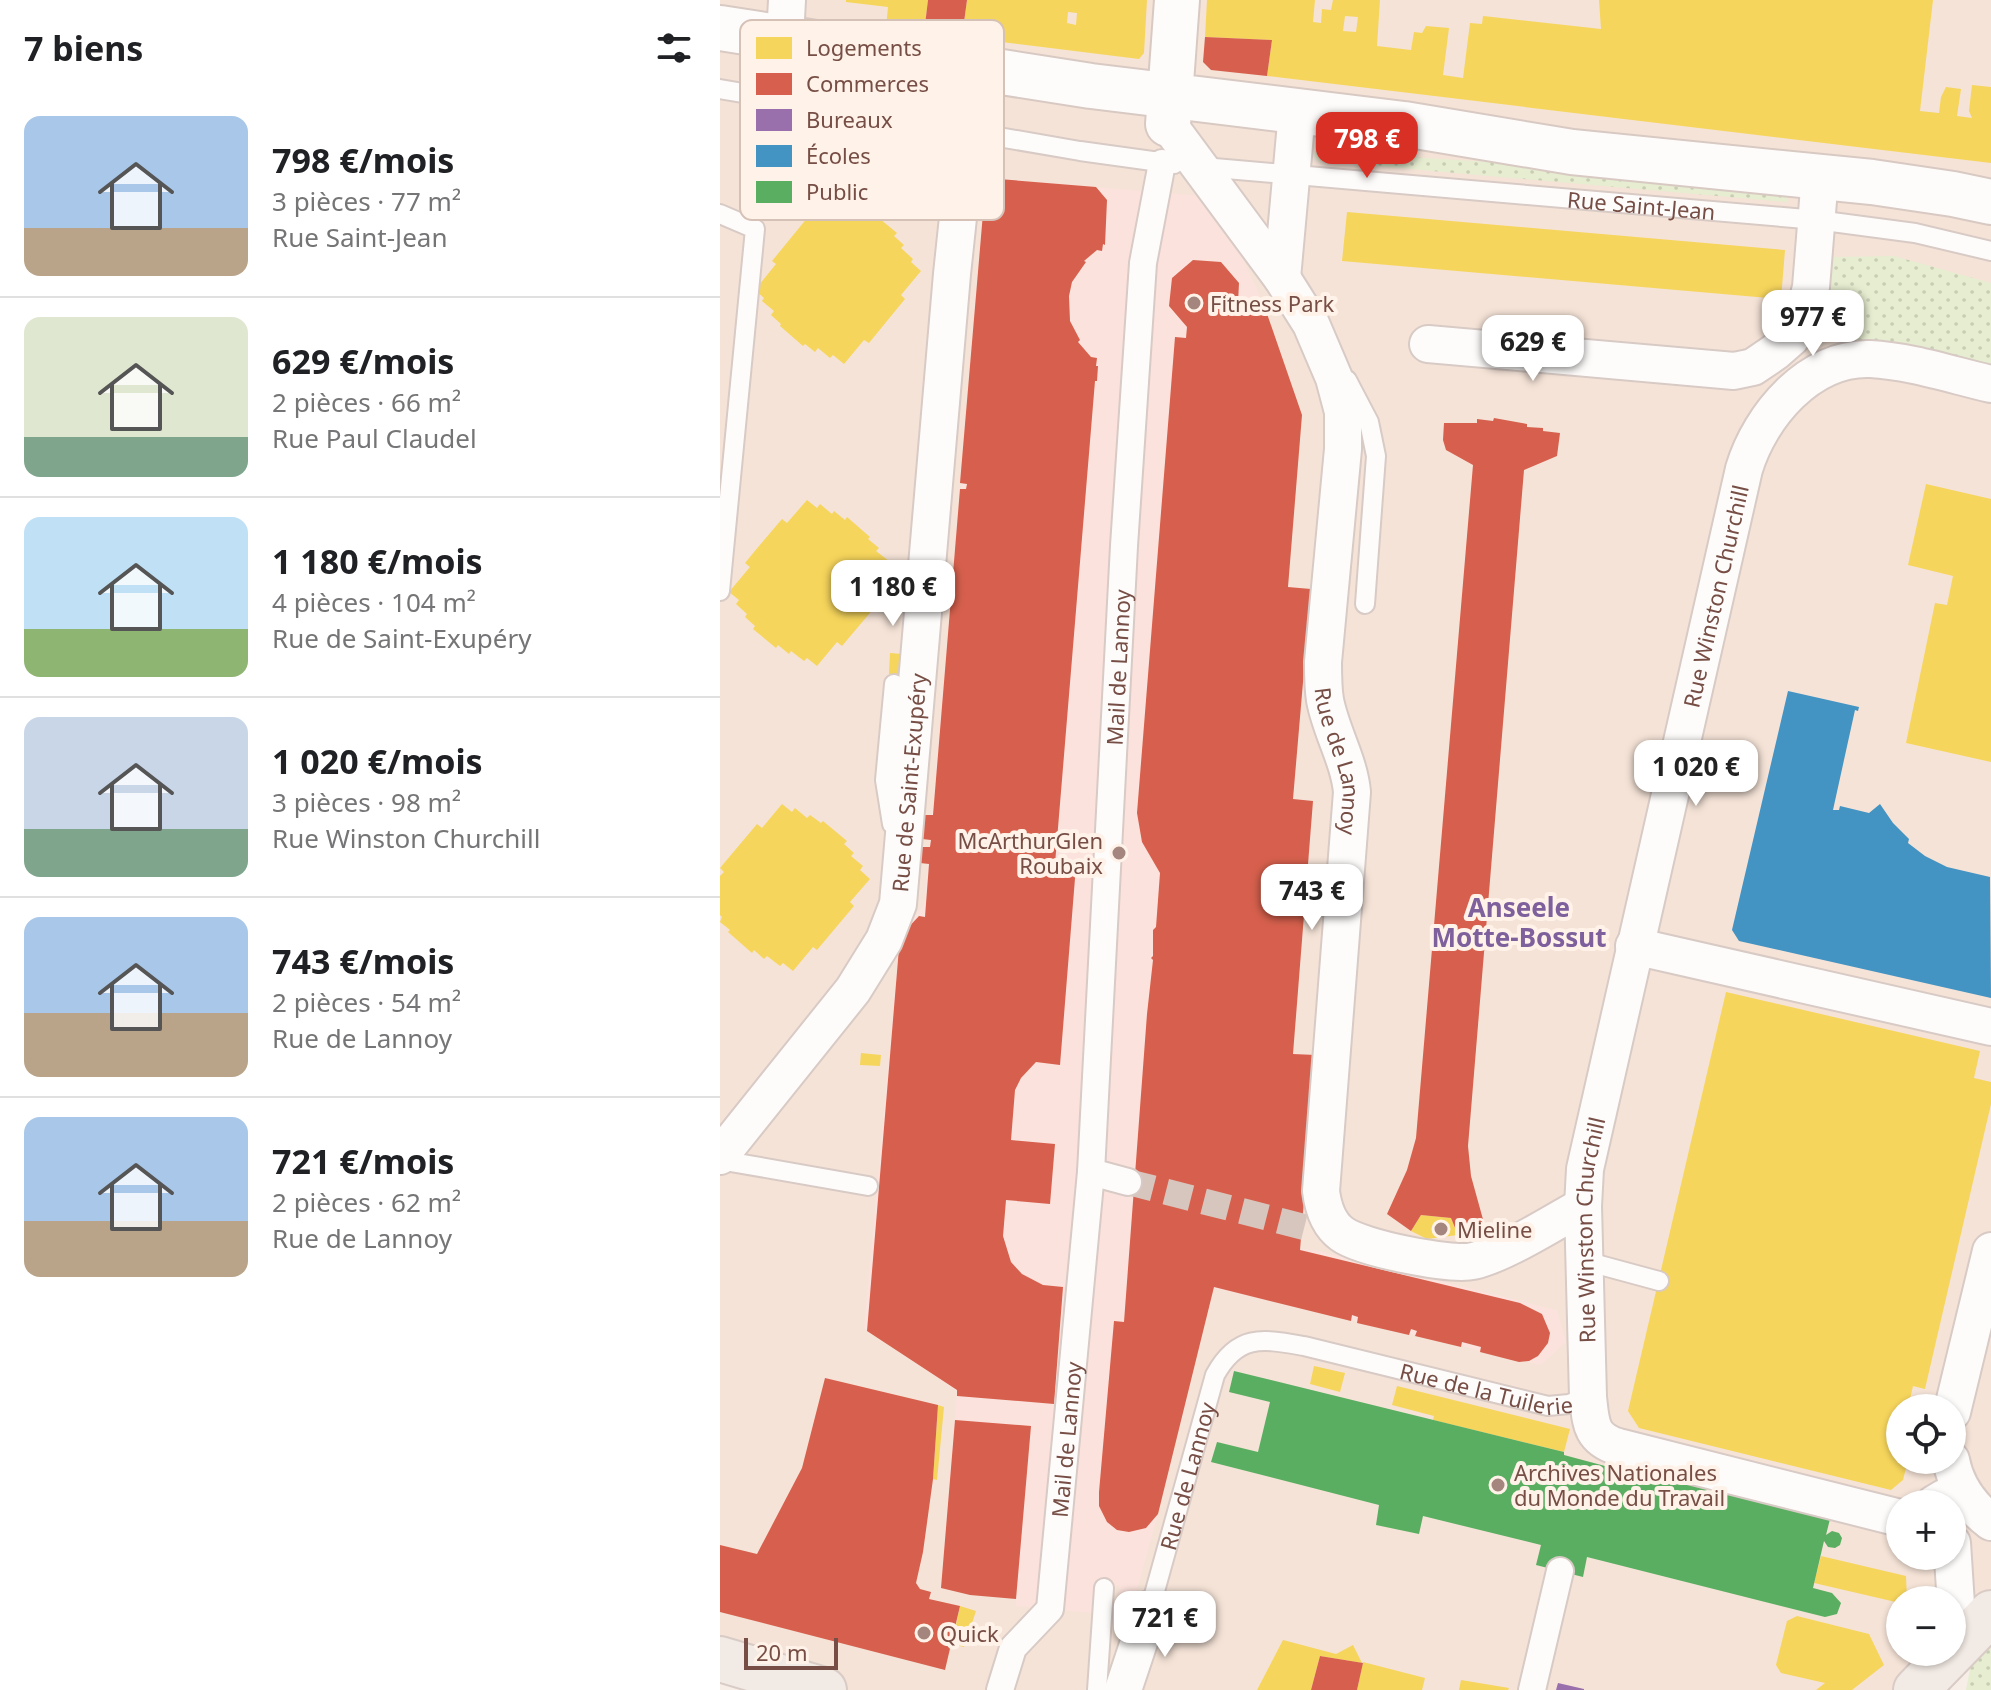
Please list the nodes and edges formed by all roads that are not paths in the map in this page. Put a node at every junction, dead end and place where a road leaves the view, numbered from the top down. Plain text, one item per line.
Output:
1 (1177, 0) edge
2 (740, 25) edge
3 (720, 28) edge
4 (720, 51) edge
5 (740, 56) edge
6 (720, 89) edge
7 (740, 90) edge
8 (1004, 102) edge
9 (1167, 127) junction
10 (1294, 142) junction
11 (1200, 167) junction
12 (1820, 176) junction
13 (1991, 202) edge
14 (720, 214) edge
15 (958, 220) edge
16 (1817, 220) junction
17 (1991, 251) edge
18 (1282, 278) junction
19 (1311, 324) junction
20 (1428, 344) dead end
21 (1991, 384) edge
22 (720, 591) edge
23 (1365, 604) dead end
24 (894, 684) dead end
25 (901, 885) junction
26 (1634, 946) junction
27 (1991, 1027) edge
28 (720, 1158) edge
29 (1091, 1172) junction
30 (1128, 1182) tunnel mouth
31 (868, 1186) dead end
32 (1583, 1206) junction
33 (1991, 1251) edge
34 (1585, 1261) junction
35 (1659, 1281) dead end
36 (1228, 1356) joint
37 (1956, 1394) edge
38 (1588, 1397) junction
39 (1955, 1474) edge
40 (1886, 1514) edge
41 (1991, 1522) edge
42 (1954, 1570) edge
43 (1560, 1571) dead end
44 (1104, 1588) dead end
45 (1150, 1609) joint
46 (1990, 1614) edge
47 (720, 1659) edge
48 (1941, 1667) edge
49 (824, 1690) edge
50 (1000, 1690) edge
51 (1097, 1690) edge
52 (1123, 1690) edge
53 (1532, 1690) edge

1 - 9 main road
2 - 3 main road
4 - 5 main road
6 - 7 lane
8 - 9 main road, Rue Saint-Jean
9 - 10 main road, Rue Saint-Jean
9 - 11 street, Rue de Lannoy
9 - 29 street, Mail de Lannoy
10 - 11 lane, Rue Saint-Jean
10 - 12 main road, Rue Saint-Jean
10 - 16 lane, Rue Saint-Jean
10 - 18 street
11 - 18 street, Rue de Lannoy
12 - 13 main road, Rue Saint-Jean
12 - 16 street
14 - 22 lane
15 - 25 street, Rue de Saint-Exupéry
16 - 17 lane, Rue Saint-Jean
16 - 20 street
18 - 19 street, Rue de Lannoy
19 - 23 lane
19 - 32 street, Rue de Lannoy
21 - 26 street, Rue Winston Churchill
24 - 25 lane
25 - 28 street, Rue de Saint-Exupéry
26 - 27 street
26 - 32 street, Rue Winston Churchill
28 - 31 lane
29 - 30 street
29 - 50 street, Mail de Lannoy
32 - 34 street, Rue Winston Churchill
33 - 37 street
34 - 35 lane
34 - 38 street, Rue Winston Churchill
36 - 38 lane, Rue de la Tuilerie
36 - 45 lane, Rue de Lannoy
38 - 40 street, Rue de la Tuilerie
39 - 41 street
42 - 48 street
43 - 53 street
44 - 51 lane
45 - 52 street, Rue de Lannoy
46 - 48 main road
47 - 49 main road

